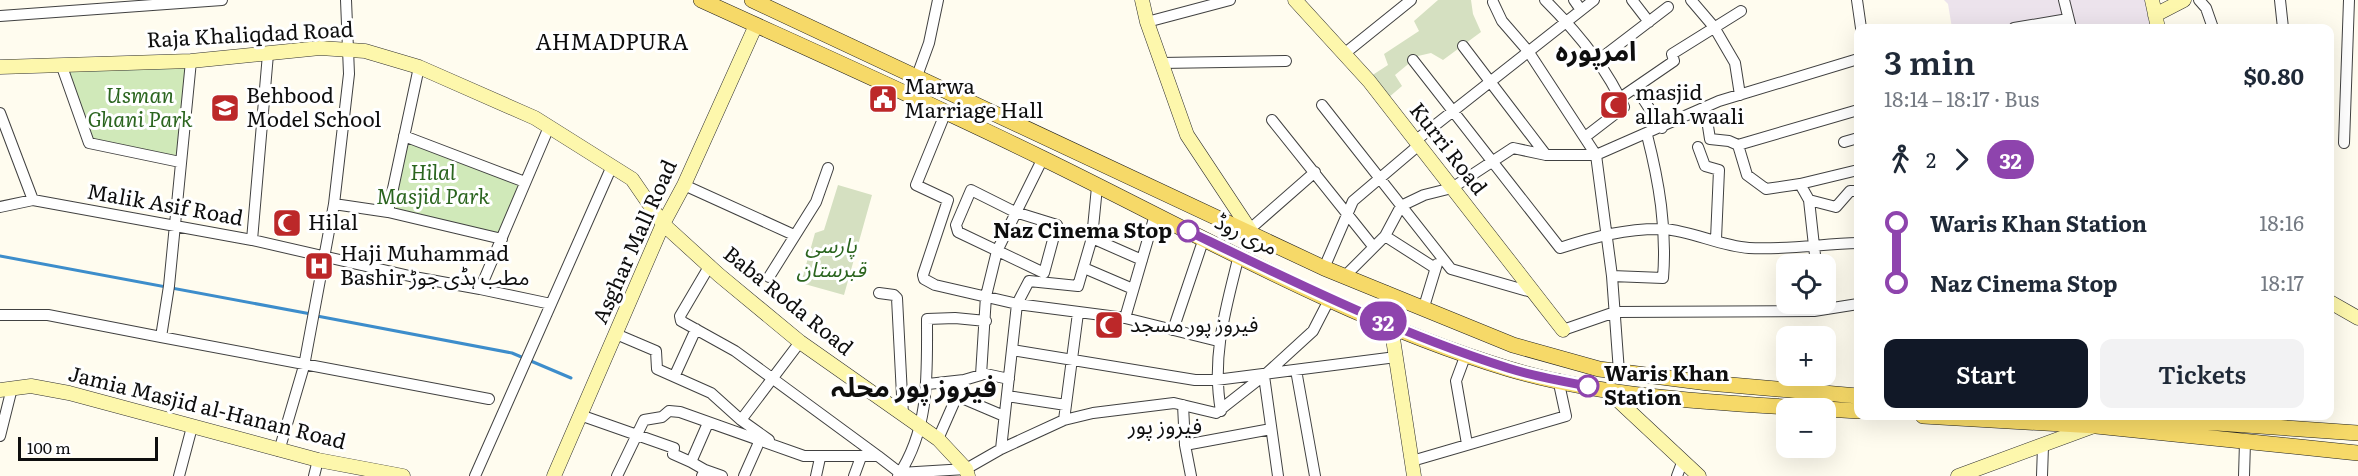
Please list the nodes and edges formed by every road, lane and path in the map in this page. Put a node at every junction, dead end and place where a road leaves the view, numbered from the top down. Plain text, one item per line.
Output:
1 (222, 0) edge
2 (346, 0) edge
3 (701, 0) edge
4 (938, 0) edge
5 (1142, 0) edge
6 (1230, 0) edge
7 (1295, 0) edge
8 (1411, 0) edge
9 (1545, 0) edge
10 (1574, 0) edge
11 (1594, 0) edge
12 (1632, 0) edge
13 (1692, 0) edge
14 (1857, 0) edge
15 (2064, 0) edge
16 (2152, 0) edge
17 (2184, 0) edge
18 (2199, 0) edge
19 (2280, 0) edge
20 (2349, 0) edge
21 (760, 2) edge
22 (1493, 2) dead end
23 (1668, 7) dead end
24 (1581, 10) junction
25 (1741, 11) dead end
26 (0, 16) edge
27 (1147, 22) junction
28 (1566, 22) junction
29 (1649, 22) junction
30 (2156, 22) edge
31 (1860, 24) edge
32 (2069, 24) edge
33 (2212, 24) edge
34 (2283, 24) edge
35 (756, 25) junction
36 (1714, 27) junction
37 (1463, 46) dead end
38 (349, 49) junction
39 (1528, 51) junction
40 (268, 54) junction
41 (1344, 54) junction
42 (1413, 60) dead end
43 (1854, 60) edge
44 (191, 61) junction
45 (1286, 61) dead end
46 (1596, 62) junction
47 (1161, 63) junction
48 (61, 64) junction
49 (0, 67) edge
50 (419, 67) junction
51 (916, 76) junction
52 (1490, 81) junction
53 (1636, 88) junction
54 (1740, 95) junction
55 (1620, 98) junction
56 (2352, 101) edge
57 (1322, 105) dead end
58 (1706, 107) junction
59 (1453, 111) junction
60 (1854, 111) edge
61 (0, 113) edge
62 (945, 114) junction
63 (1272, 120) dead end
64 (549, 127) junction
65 (1662, 128) junction
66 (1647, 135) junction
67 (405, 136) junction
68 (1585, 137) junction
69 (1854, 139) edge
70 (1844, 142) dead end
71 (1417, 143) junction
72 (2344, 143) dead end
73 (1738, 145) junction
74 (1698, 147) dead end
75 (1546, 154) junction
76 (1596, 155) junction
77 (1042, 158) junction
78 (180, 162) junction
79 (1492, 162) junction
80 (612, 166) junction
81 (828, 168) dead end
82 (1854, 171) edge
83 (1315, 172) junction
84 (1380, 178) junction
85 (525, 182) junction
86 (684, 184) junction
87 (1800, 184) junction
88 (1097, 187) junction
89 (1452, 188) junction
90 (1854, 191) edge
91 (33, 200) junction
92 (1809, 200) junction
93 (334, 204) junction
94 (0, 206) edge
95 (1401, 206) junction
96 (388, 212) junction
97 (1015, 212) junction
98 (1347, 213) junction
99 (1155, 215) junction
100 (663, 224) junction
101 (176, 228) junction
102 (1664, 230) junction
103 (1251, 231) junction
104 (1605, 233) junction
105 (794, 235) junction
106 (1385, 236) junction
107 (1092, 238) junction
108 (1204, 238) junction
109 (502, 239) junction
110 (1716, 239) junction
111 (252, 240) junction
112 (1854, 243) edge
113 (1372, 245) junction
114 (1815, 248) junction
115 (997, 251) junction
116 (1815, 254) edge
117 (324, 255) junction
118 (1239, 255) junction
119 (1441, 256) junction
120 (1142, 260) junction
121 (710, 266) junction
122 (1084, 268) junction
123 (1324, 268) junction
124 (1435, 268) junction
125 (1612, 276) junction
126 (769, 277) dead end
127 (1344, 277) junction
128 (480, 289) junction
129 (1134, 289) junction
130 (879, 293) dead end
131 (1535, 293) junction
132 (1386, 294) junction
133 (986, 296) junction
134 (1330, 298) junction
135 (551, 304) junction
136 (1017, 304) junction
137 (2334, 304) edge
138 (1854, 305) edge
139 (1423, 310) junction
140 (1615, 312) junction
141 (1078, 313) junction
142 (0, 315) edge
143 (1125, 318) junction
144 (2358, 318) edge
145 (986, 321) junction
146 (1391, 325) junction
147 (696, 329) junction
148 (1173, 330) junction
149 (1563, 330) joint
150 (616, 334) junction
151 (161, 336) junction
152 (1218, 340) junction
153 (800, 342) junction
154 (1012, 350) junction
155 (1466, 354) junction
156 (1396, 357) junction
157 (1072, 360) junction
158 (304, 366) junction
159 (1296, 370) junction
160 (1619, 372) junction
161 (981, 373) junction
162 (675, 375) junction
163 (1265, 375) junction
164 (1009, 379) junction
165 (774, 380) junction
166 (964, 380) junction
167 (1216, 380) junction
168 (1558, 380) junction
169 (927, 384) junction
170 (6, 389) edge
171 (1608, 391) junction
172 (957, 396) junction
173 (1007, 396) junction
174 (1854, 396) edge
175 (489, 399) dead end
176 (1066, 405) junction
177 (1183, 405) junction
178 (1776, 406) edge
179 (1836, 410) edge
180 (1221, 411) junction
181 (1854, 411) edge
182 (580, 415) junction
183 (903, 415) junction
184 (1004, 416) junction
185 (741, 420) junction
186 (1064, 420) junction
187 (1992, 420) edge
188 (2225, 420) edge
189 (2245, 421) edge
190 (708, 423) junction
191 (2096, 426) junction
192 (192, 427) junction
193 (921, 428) junction
194 (1271, 429) junction
195 (637, 433) junction
196 (2358, 433) edge
197 (0, 436) edge
198 (938, 439) junction
199 (760, 440) junction
200 (2245, 442) junction
201 (1467, 444) junction
202 (1185, 445) junction
203 (2043, 446) junction
204 (782, 449) junction
205 (1001, 449) junction
206 (279, 451) junction
207 (2358, 453) edge
208 (878, 456) junction
209 (861, 457) junction
210 (820, 458) junction
211 (318, 460) junction
212 (1683, 460) junction
213 (1412, 461) junction
214 (691, 462) junction
215 (967, 472) edge
216 (704, 473) edge
217 (899, 475) edge
218 (179, 476) edge
219 (314, 476) edge
220 (403, 476) edge
221 (475, 476) edge
222 (554, 476) edge
223 (617, 476) edge
224 (722, 476) edge
225 (744, 476) edge
226 (816, 476) edge
227 (854, 476) edge
228 (1191, 476) edge
229 (1278, 476) edge
230 (1315, 476) edge
231 (1414, 476) edge
232 (1677, 476) edge
233 (1699, 476) edge
234 (1958, 476) edge
235 (2042, 476) edge
236 (2244, 476) edge

1 - 26 street
2 - 38 street
3 - 35 main road, مری روڈ
4 - 51 street
5 - 27 street
6 - 27 street
7 - 41 street, Kurri Road
8 - 41 street
9 - 28 street
10 - 24 street
11 - 24 street
12 - 29 street
13 - 36 street
14 - 31 street
15 - 32 street
16 - 30 street
17 - 30 street
18 - 33 street
19 - 34 street
20 - 56 street
21 - 51 main road, مری روڈ
22 - 39 street
23 - 29 street
24 - 28 street
25 - 36 street
27 - 47 street
28 - 39 street
28 - 46 street
29 - 46 street
35 - 62 main road, مری روڈ
35 - 86 street, Asghar Mall Road
36 - 53 street
36 - 54 street
37 - 52 street
38 - 40 street, Raja Khaliqdad Road
38 - 50 street, Raja Khaliqdad Road
38 - 93 street
39 - 52 street
39 - 68 street
40 - 44 street, Raja Khaliqdad Road
40 - 111 street
41 - 71 street, Kurri Road
42 - 59 street
43 - 54 street
44 - 48 street, Raja Khaliqdad Road
44 - 78 street
45 - 47 street
46 - 55 street
47 - 103 street
48 - 49 street, Raja Khaliqdad Road
48 - 78 street
50 - 64 street, Raja Khaliqdad Road
50 - 67 street
51 - 103 main road, مری روڈ
52 - 59 street
52 - 75 street
53 - 55 street
53 - 65 street
54 - 58 street
55 - 68 street
56 - 72 street
57 - 84 street
58 - 65 street
58 - 73 street
59 - 71 street
59 - 79 street
60 - 73 street
61 - 91 street
62 - 77 main road, مری روڈ
62 - 133 street
63 - 83 street
64 - 80 street, Raja Khaliqdad Road
64 - 85 street
65 - 66 street
66 - 76 street
66 - 102 street
67 - 85 street
67 - 96 street
68 - 76 street
69 - 70 street
71 - 84 street
71 - 89 street, Kurri Road
73 - 87 street
74 - 110 street
75 - 76 street
75 - 79 street
76 - 104 street
77 - 88 main road, مری روڈ
77 - 97 street
78 - 101 street
79 - 89 street
79 - 104 street
80 - 100 street, Raja Khaliqdad Road
80 - 135 street
81 - 105 street
82 - 87 street
83 - 98 street
83 - 103 street
84 - 95 street
84 - 98 street
85 - 109 street
86 - 100 street, Asghar Mall Road
86 - 105 street
87 - 92 street
88 - 99 main road, مری روڈ
88 - 107 street
89 - 95 street
89 - 131 street, Kurri Road
90 - 92 street
91 - 94 street, Malik Asif Road
91 - 101 street, Malik Asif Road
92 - 114 street
93 - 96 street
93 - 117 street
95 - 106 street
95 - 119 street
96 - 109 street
97 - 115 street
97 - 115 street
97 - 115 street
98 - 113 street
98 - 123 street
99 - 108 main road, مری روڈ
99 - 120 street
100 - 121 street, Baba Roda Road
100 - 150 street, Asghar Mall Road
101 - 111 street, Malik Asif Road
101 - 151 street
102 - 104 street
102 - 110 street
102 - 125 street
103 - 123 main road, مری روڈ
104 - 125 street
105 - 126 street
106 - 113 street
106 - 124 street
107 - 120 street
107 - 122 street
108 - 118 main road, مری روڈ
108 - 148 street
109 - 128 street
110 - 114 street
111 - 117 street, Malik Asif Road
112 - 114 street
113 - 127 street
114 - 116 street
115 - 133 street
117 - 128 street, Malik Asif Road
117 - 158 street
118 - 134 main road, مری روڈ
118 - 152 street
119 - 124 street
119 - 131 street
120 - 129 street
121 - 147 street
121 - 153 street, Baba Roda Road
122 - 129 street
122 - 136 street
123 - 127 main road, مری روڈ
124 - 139 street
125 - 140 street
127 - 132 main road, مری روڈ
128 - 135 street, Malik Asif Road
129 - 143 street
130 - 183 street
131 - 149 street, Kurri Road
132 - 139 main road, مری روڈ
132 - 146 street
133 - 136 street
133 - 145 street
134 - 146 main road, مری روڈ
134 - 163 street
135 - 221 street
136 - 141 street
136 - 154 street
137 - 144 street
138 - 140 street
139 - 160 main road, مری روڈ
140 - 149 street
140 - 160 street
141 - 143 street
141 - 157 street
142 - 151 street
143 - 148 street
145 - 161 street
145 - 169 street
146 - 155 main road, مری روڈ
146 - 156 street
147 - 162 street
147 - 165 street
148 - 152 street
150 - 162 street
150 - 182 street, Asghar Mall Road
151 - 158 street
152 - 167 street
153 - 165 street
153 - 183 street, Baba Roda Road
154 - 157 street
154 - 164 street
155 - 168 main road, مری روڈ
155 - 201 street
156 - 159 street
156 - 213 street
157 - 167 street
157 - 176 street
158 - 175 street
158 - 206 street
159 - 163 street
159 - 230 street
160 - 174 main road, مری روڈ
161 - 164 street
161 - 166 street
162 - 185 street
163 - 167 street
163 - 180 street
163 - 194 street
164 - 173 street
165 - 185 street
165 - 208 street
166 - 169 street
166 - 172 street
167 - 180 street
168 - 171 main road, مری روڈ
168 - 201 street
169 - 193 street
170 - 192 street, Jamia Masjid al-Hanan Road
170 - 197 street
171 - 178 main road, مری روڈ
171 - 212 street
172 - 184 street
172 - 198 street
173 - 176 street
173 - 184 street
176 - 186 street
177 - 180 street
177 - 186 street
177 - 202 street
179 - 181 main road
182 - 195 street
182 - 222 street, Asghar Mall Road
183 - 193 street, Baba Roda Road
184 - 205 street
185 - 204 street
186 - 205 street
187 - 191 main road
188 - 189 main road
189 - 196 main road
190 - 195 street
190 - 199 street
190 - 214 street
191 - 200 main road
191 - 203 street
192 - 206 street, Jamia Masjid al-Hanan Road
192 - 218 street
193 - 198 street, Baba Roda Road
193 - 217 street
194 - 202 street
194 - 229 street
195 - 214 street
195 - 223 street
198 - 215 street, Baba Roda Road
199 - 204 street
199 - 225 street
200 - 207 main road
200 - 236 street
201 - 213 street
202 - 228 street
203 - 234 street
203 - 235 street
204 - 210 street
205 - 215 street
206 - 211 street, Jamia Masjid al-Hanan Road
208 - 209 street
208 - 217 street
209 - 210 street
209 - 227 street
210 - 226 street
211 - 219 street
211 - 220 street, Jamia Masjid al-Hanan Road
212 - 232 street
212 - 233 street
213 - 231 street
214 - 216 street
215 - 217 street
216 - 224 street

